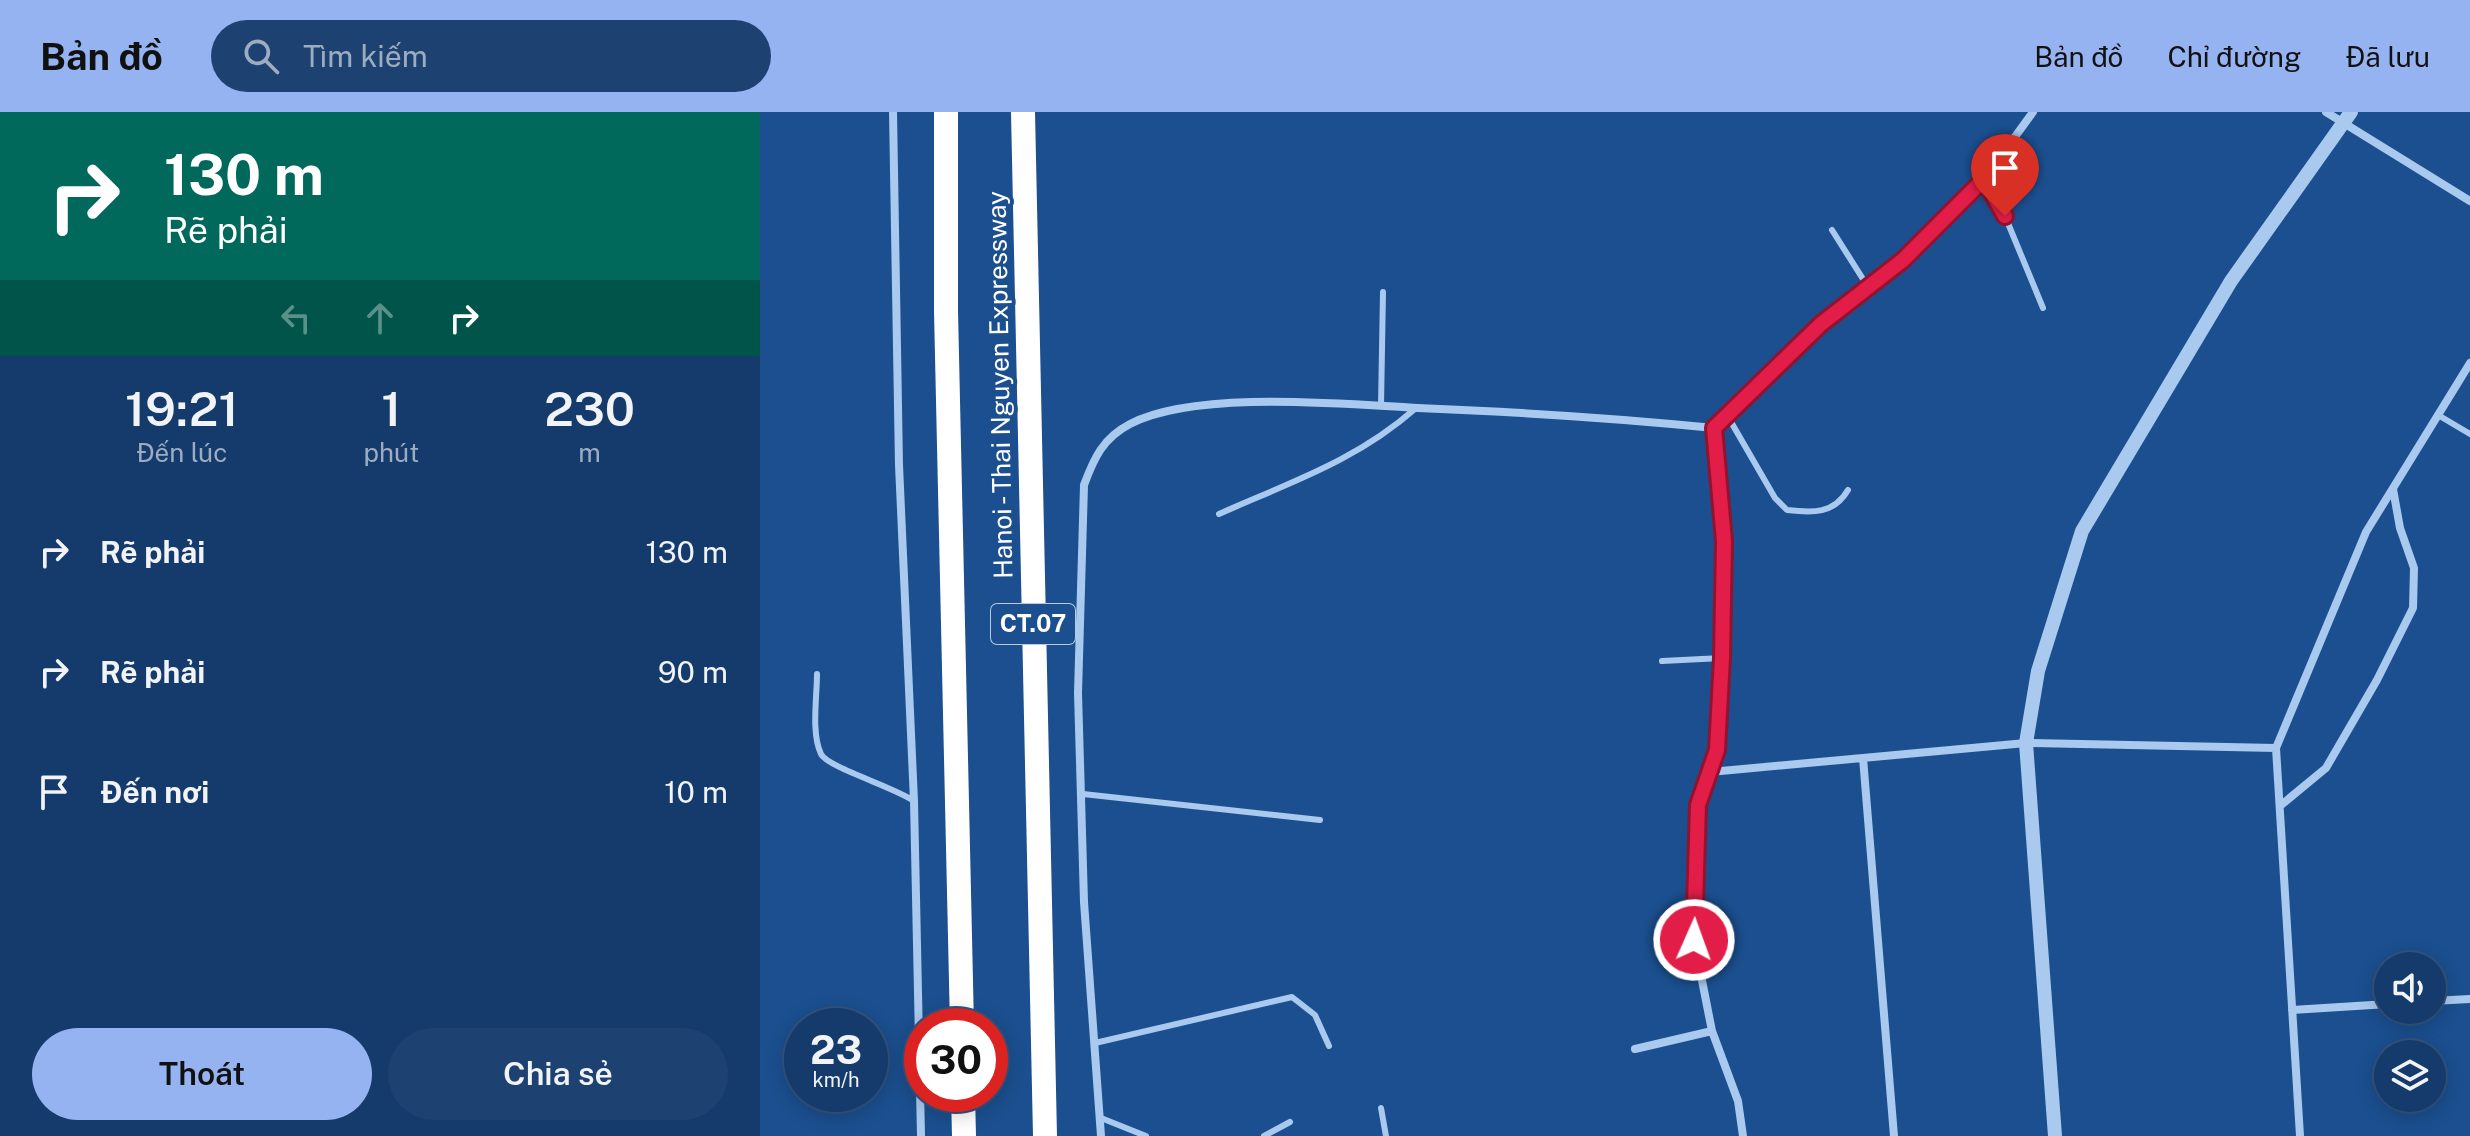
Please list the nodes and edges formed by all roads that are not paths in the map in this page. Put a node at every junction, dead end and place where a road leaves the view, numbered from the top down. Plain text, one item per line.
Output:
1 (893, 112) edge
2 (946, 112) edge
3 (1023, 112) edge
4 (2033, 112) edge
5 (2326, 112) edge
6 (2346, 118) edge
7 (1984, 179) junction
8 (2470, 201) edge
9 (1832, 230) dead end
10 (1868, 287) junction
11 (1383, 292) dead end
12 (2043, 308) dead end
13 (2470, 363) edge
14 (1381, 406) junction
15 (1416, 408) junction
16 (1727, 415) junction
17 (2438, 415) junction
18 (1714, 428) junction
19 (2470, 434) edge
20 (2393, 488) junction
21 (1848, 490) dead end
22 (1219, 514) dead end
23 (1722, 658) junction
24 (1662, 661) dead end
25 (817, 674) dead end
26 (2026, 743) junction
27 (2276, 748) junction
28 (1863, 758) junction
29 (1710, 772) junction
30 (1083, 794) junction
31 (914, 801) junction
32 (2280, 806) junction
33 (1320, 820) dead end
34 (2470, 999) edge
35 (2446, 1000) edge
36 (2374, 1005) edge
37 (962, 1008) edge
38 (2292, 1010) junction
39 (1712, 1031) junction
40 (1095, 1043) junction
41 (1329, 1046) dead end
42 (1635, 1049) dead end
43 (1381, 1108) dead end
44 (963, 1112) edge
45 (1101, 1118) junction
46 (1290, 1122) dead end
47 (921, 1136) edge
48 (964, 1136) edge
49 (1045, 1136) edge
50 (1101, 1136) edge
51 (1146, 1136) edge
52 (1264, 1136) edge
53 (1386, 1136) edge
54 (1743, 1136) edge
55 (1894, 1136) edge
56 (2055, 1136) edge
57 (2300, 1136) edge

1 - 31 street
2 - 37 highway, Hanoi - Thai Nguyen Expressway / CT.07
3 - 49 highway, Hanoi - Thai Nguyen Expressway / CT.07
4 - 7 street
5 - 6 street
6 - 8 street
6 - 26 street
7 - 10 street
7 - 12 lane
9 - 10 lane
10 - 16 street
11 - 14 lane
13 - 17 street
14 - 15 street
14 - 30 street
15 - 18 street
15 - 22 lane
16 - 18 street
16 - 21 lane
17 - 19 lane
17 - 20 street
18 - 23 street
20 - 27 street
20 - 32 street
23 - 24 lane
23 - 29 street
25 - 31 lane
26 - 27 street
26 - 28 street
26 - 56 street
27 - 32 street
28 - 29 street
28 - 55 street
29 - 39 street
30 - 33 lane
30 - 40 street
31 - 47 street
32 - 38 street
34 - 35 street
36 - 38 street
38 - 57 street
39 - 42 street
39 - 54 street
40 - 41 lane
40 - 45 street
43 - 53 lane
44 - 48 highway
45 - 50 street
45 - 51 lane
46 - 52 lane

